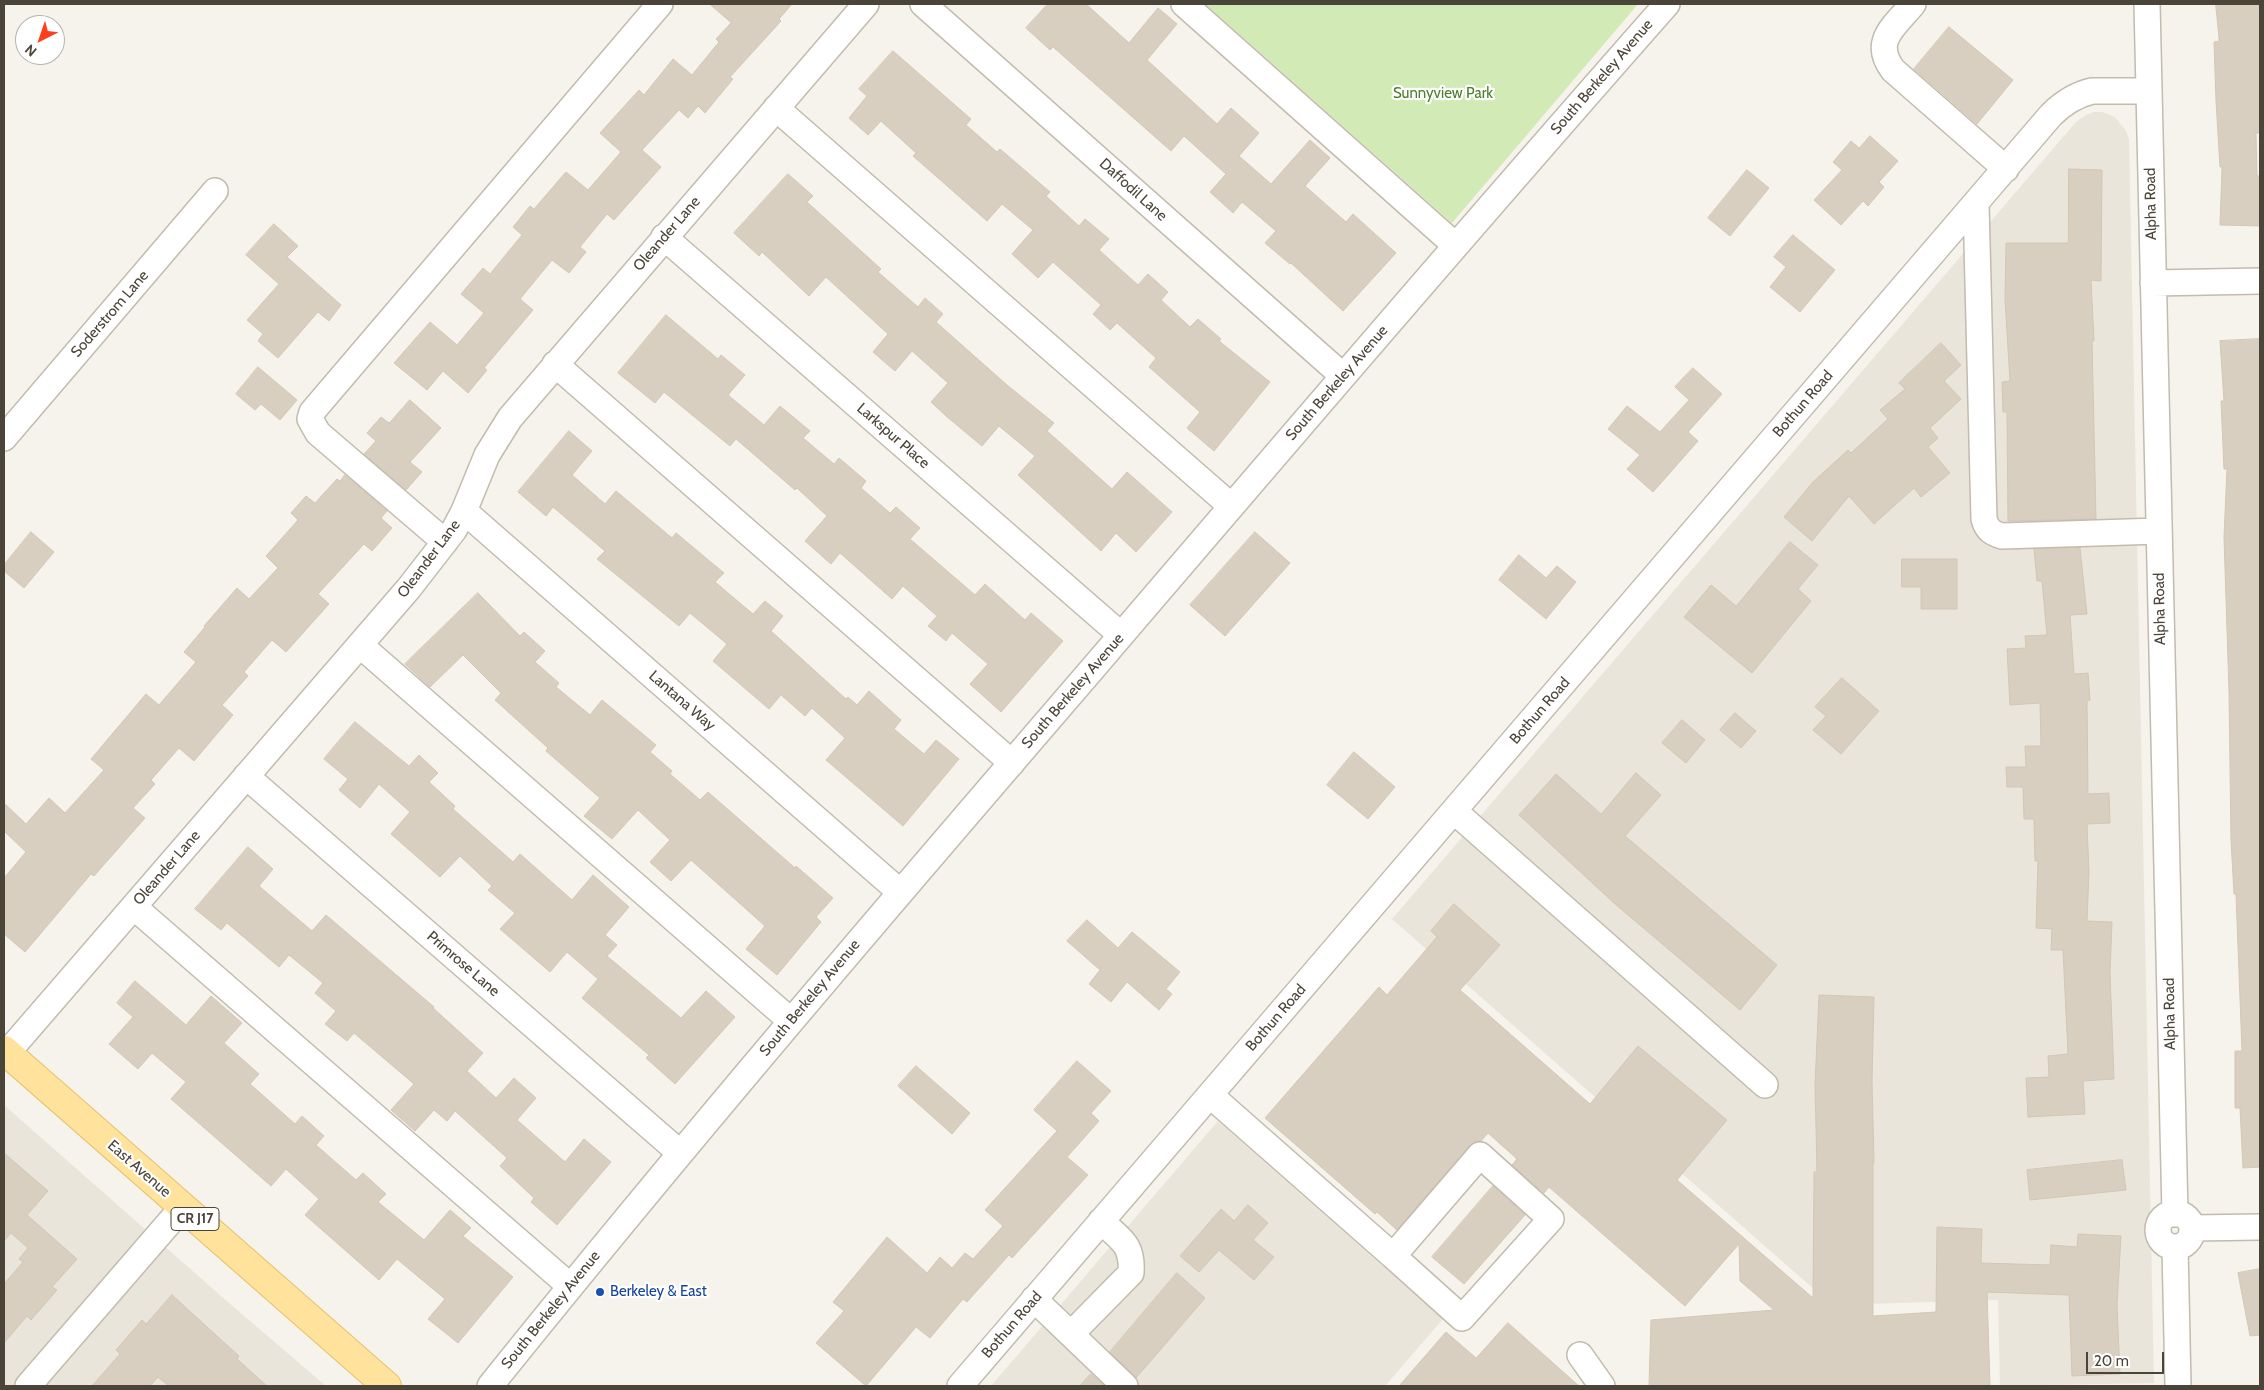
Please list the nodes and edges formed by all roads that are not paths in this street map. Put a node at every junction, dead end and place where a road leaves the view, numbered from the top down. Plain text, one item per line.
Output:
1 (660, 4) edge
2 (866, 4) edge
3 (923, 4) edge
4 (1184, 4) edge
5 (1667, 4) edge
6 (1913, 4) edge
7 (2147, 4) edge
8 (2149, 91) junction
9 (776, 108) junction
10 (2006, 169) junction
11 (216, 191) dead end
12 (1976, 204) junction
13 (664, 237) junction
14 (1455, 245) junction
15 (2260, 280) edge
16 (2153, 283) junction
17 (555, 364) junction
18 (1343, 376) junction
19 (4, 438) edge
20 (1231, 506) junction
21 (464, 510) junction
22 (2159, 531) junction
23 (445, 542) junction
24 (1121, 635) junction
25 (360, 645) junction
26 (1012, 763) junction
27 (246, 776) junction
28 (1454, 810) junction
29 (900, 892) junction
30 (134, 907) junction
31 (791, 1021) junction
32 (6, 1052) edge
33 (1765, 1085) dead end
34 (1210, 1094) junction
35 (679, 1152) junction
36 (182, 1208) junction
37 (1102, 1221) junction
38 (2183, 1221) junction
39 (2260, 1228) edge
40 (1393, 1256) junction
41 (570, 1286) junction
42 (1034, 1299) junction
43 (1072, 1333) junction
44 (1580, 1355) dead end
45 (28, 1386) edge
46 (387, 1386) edge
47 (490, 1386) edge
48 (960, 1386) edge
49 (1126, 1386) edge
50 (1602, 1386) edge
51 (2178, 1386) edge

1 - 23 street
2 - 9 street, Oleander Lane
3 - 18 street, Daffodil Lane
4 - 14 street
5 - 14 street, South Berkeley Avenue
6 - 10 street
7 - 8 street, Alpha Road
8 - 10 street, Bothun Road
8 - 16 street, Alpha Road
9 - 13 street, Oleander Lane
9 - 20 street
10 - 12 street, Bothun Road
11 - 19 street, Soderstrom Lane
12 - 22 street
12 - 28 street, Bothun Road
13 - 17 street, Oleander Lane
13 - 24 street, Larkspur Place
14 - 18 street, South Berkeley Avenue
15 - 16 street
16 - 22 street, Alpha Road
17 - 21 street, Oleander Lane
17 - 26 street
18 - 20 street, South Berkeley Avenue
20 - 24 street, South Berkeley Avenue
21 - 23 street, Oleander Lane
21 - 29 street, Lantana Way
22 - 38 street, Alpha Road
23 - 25 street, Oleander Lane
24 - 26 street, South Berkeley Avenue
25 - 27 street, Oleander Lane
25 - 31 street
26 - 29 street, South Berkeley Avenue
27 - 30 street, Oleander Lane
27 - 35 street, Primrose Lane
28 - 33 street
28 - 34 street, Bothun Road
29 - 31 street, South Berkeley Avenue
30 - 32 street, Oleander Lane
30 - 41 street
31 - 35 street, South Berkeley Avenue
32 - 36 main road, East Avenue / CR J17
34 - 37 street, Bothun Road
34 - 40 street
35 - 41 street, South Berkeley Avenue
36 - 45 street
36 - 46 main road, East Avenue / CR J17
37 - 42 street, Bothun Road
37 - 43 street
38 - 39 street
38 - 51 street
40 - 40 street
41 - 47 street, South Berkeley Avenue
42 - 43 street
42 - 48 street, Bothun Road
43 - 49 street
44 - 50 street

